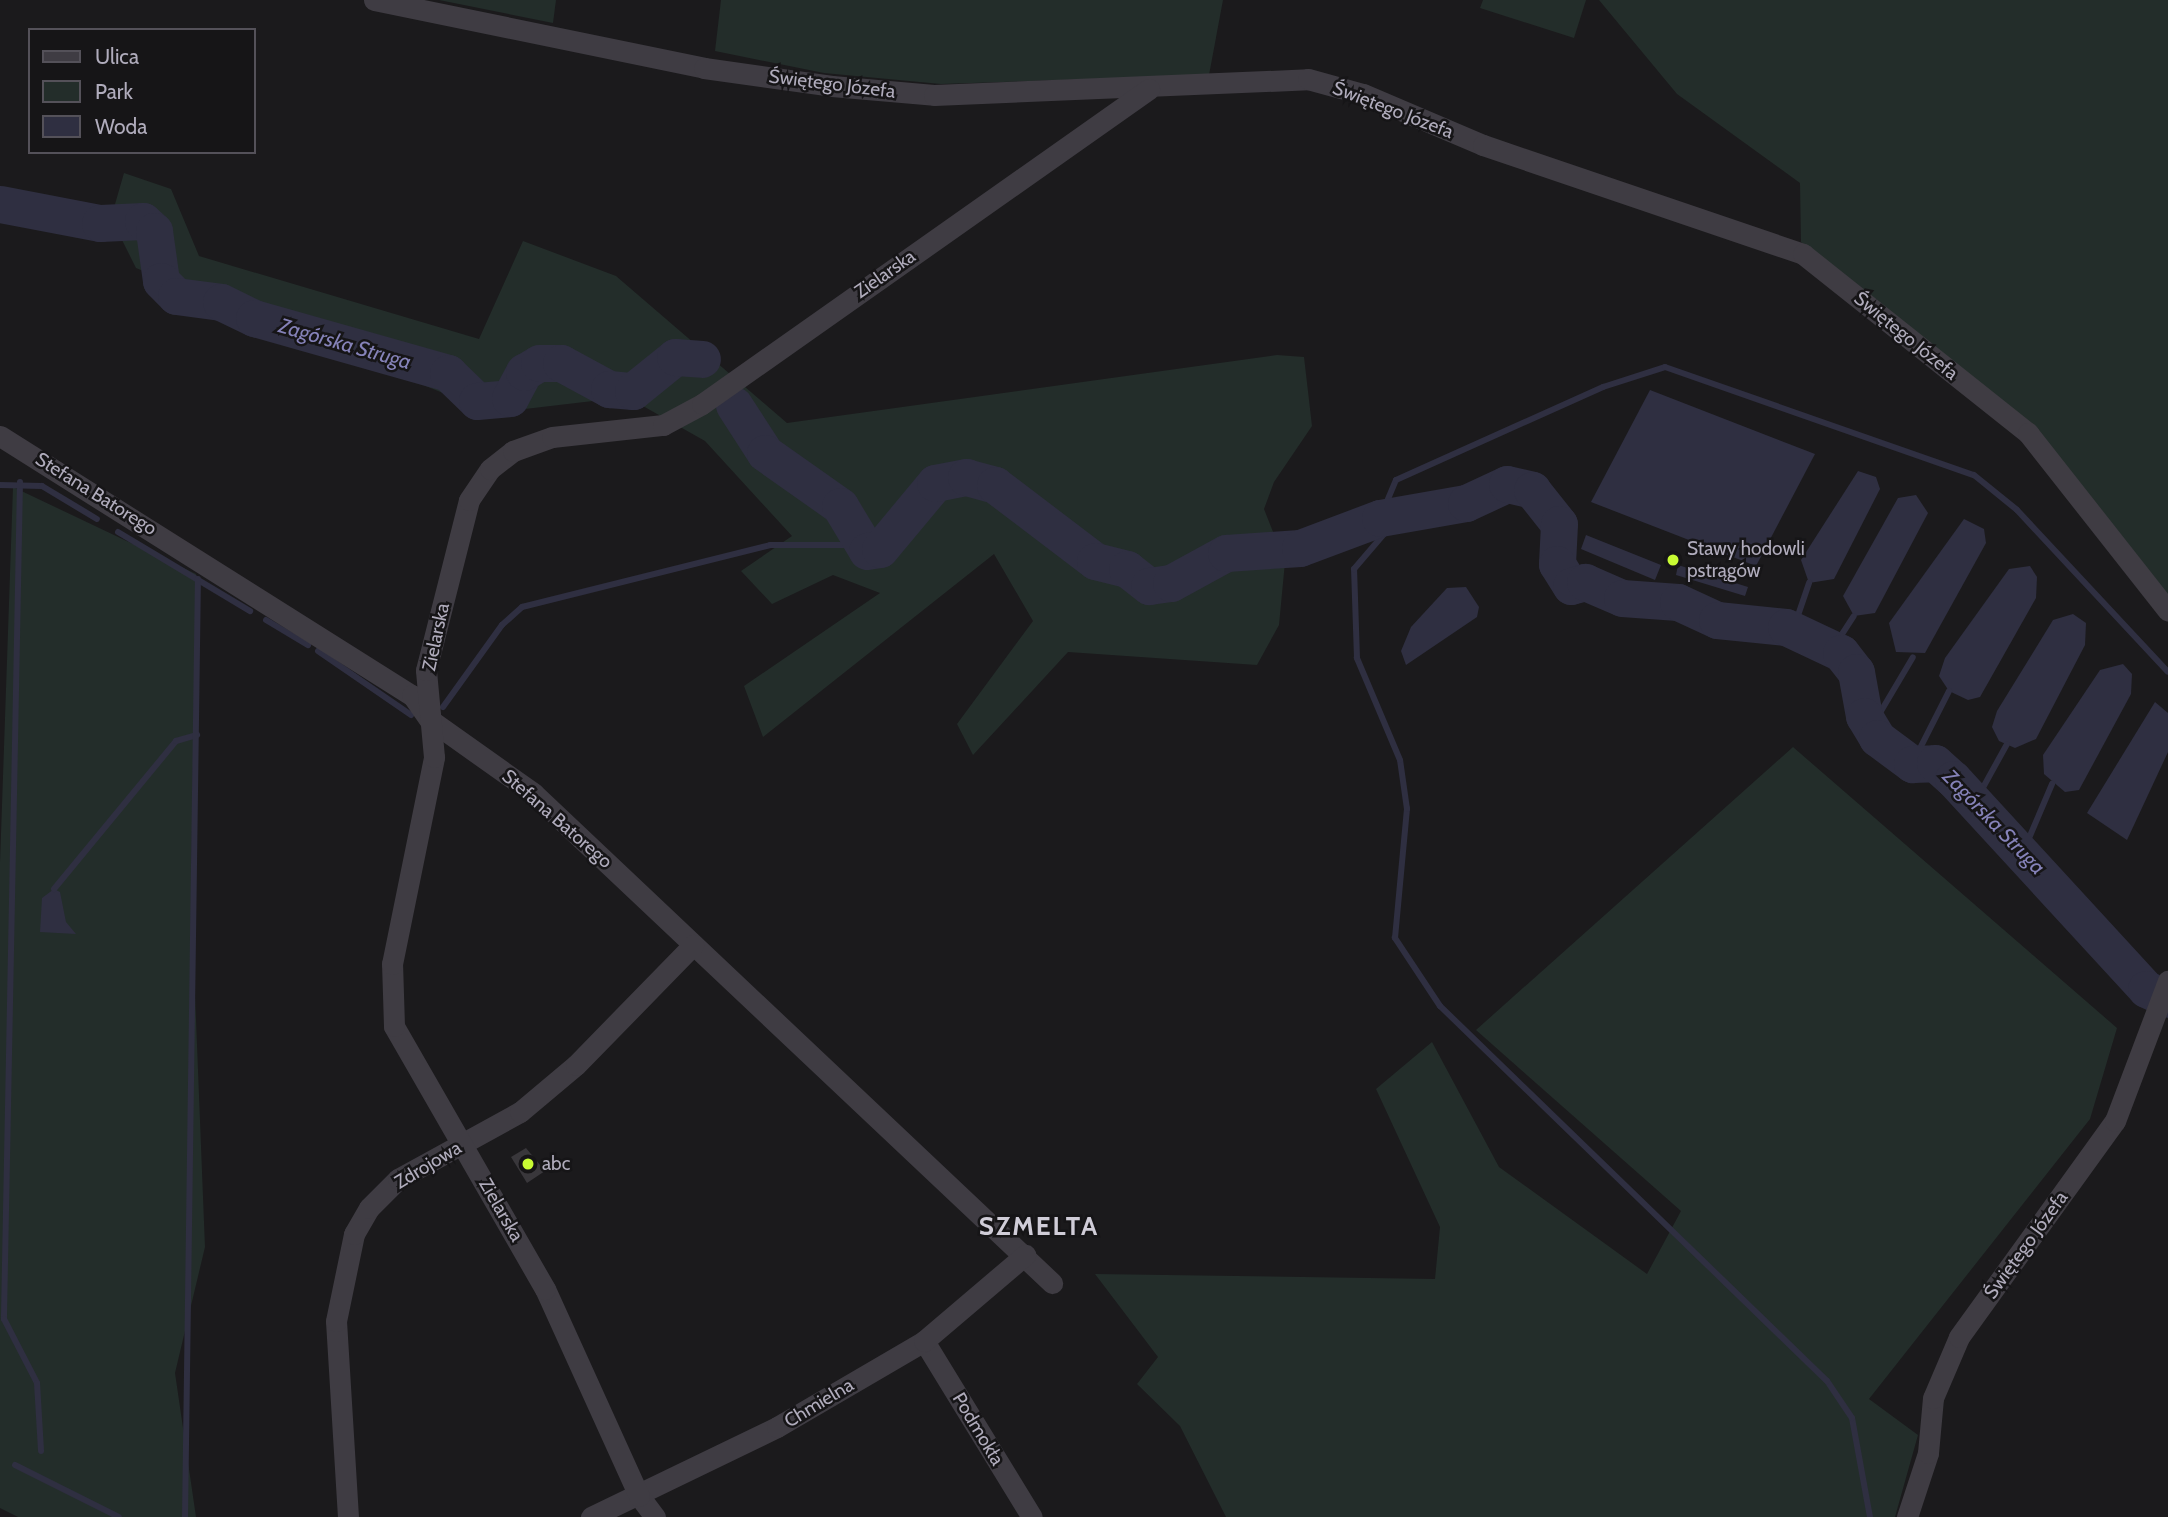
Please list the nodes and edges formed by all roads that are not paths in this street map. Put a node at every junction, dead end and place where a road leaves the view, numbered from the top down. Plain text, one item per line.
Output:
1 (374, 0) edge
2 (1150, 89) junction
3 (0, 436) edge
4 (2168, 611) edge
5 (429, 719) junction
6 (693, 945) junction
7 (2168, 981) edge
8 (463, 1144) junction
9 (1026, 1255) junction
10 (1052, 1283) dead end
11 (924, 1341) junction
12 (639, 1496) junction
13 (348, 1517) edge
14 (591, 1517) edge
15 (655, 1517) edge
16 (1031, 1517) edge
17 (1907, 1517) edge

1 - 2 street, Świętego Józefa
2 - 4 street, Świętego Józefa
2 - 5 street, Zielarska
3 - 5 street, Stefana Batorego
5 - 6 street, Stefana Batorego
5 - 8 street, Zielarska
6 - 8 street, Zdrojowa
6 - 9 street, Stefana Batorego
7 - 17 street, Świętego Józefa
8 - 12 street, Zielarska
8 - 13 street, Zdrojowa
9 - 10 street, Stefana Batorego
9 - 11 street, Chmielna
11 - 12 street, Chmielna
11 - 16 street, Podmokła
12 - 14 street, Chmielna
12 - 15 street, Zielarska

